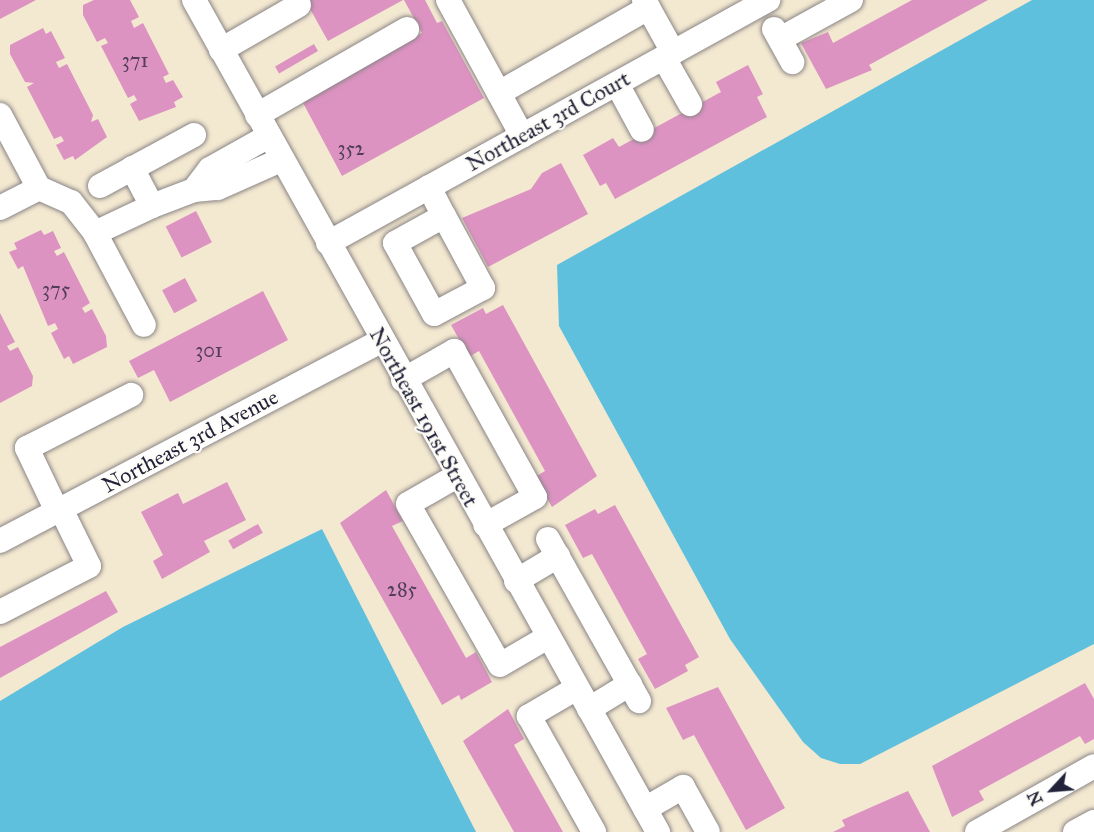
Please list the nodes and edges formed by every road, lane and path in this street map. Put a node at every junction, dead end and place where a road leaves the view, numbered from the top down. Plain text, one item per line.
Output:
1 (448, 0) edge
2 (768, 0) edge
3 (850, 0) edge
4 (199, 2) edge
5 (646, 4) edge
6 (299, 5) dead end
7 (741, 7) edge
8 (408, 29) dead end
9 (221, 50) junction
10 (669, 55) junction
11 (792, 62) dead end
12 (617, 84) junction
13 (499, 93) junction
14 (690, 104) dead end
15 (0, 115) edge
16 (257, 115) junction
17 (642, 130) dead end
18 (194, 135) dead end
19 (268, 136) junction
20 (522, 136) junction
21 (280, 160) junction
22 (132, 168) junction
23 (100, 186) dead end
24 (429, 187) junction
25 (39, 188) junction
26 (194, 190) junction
27 (152, 206) junction
28 (0, 208) edge
29 (444, 216) junction
30 (95, 233) junction
31 (328, 243) junction
32 (144, 325) dead end
33 (381, 341) junction
34 (403, 380) junction
35 (131, 395) dead end
36 (457, 476) junction
37 (59, 510) junction
38 (485, 525) junction
39 (4, 532) edge
40 (516, 581) junction
41 (0, 612) edge
42 (548, 637) junction
43 (577, 688) junction
44 (588, 709) junction
45 (1094, 766) edge
46 (645, 809) junction
47 (1094, 822) edge
48 (594, 832) edge
49 (658, 832) edge
50 (708, 832) edge
51 (977, 832) edge
52 (1076, 832) edge

1 - 13 street
2 - 7 street, Northeast 3rd Court
3 - 11 street
4 - 9 street, Northeast 191st Street
5 - 10 street
5 - 13 street
6 - 9 street
7 - 10 street, Northeast 3rd Court
8 - 16 street
9 - 16 street, Northeast 191st Street
10 - 12 street, Northeast 3rd Court
10 - 14 street
12 - 17 street
12 - 20 street, Northeast 3rd Court
13 - 20 street
15 - 25 street
16 - 19 street, Northeast 191st Street
18 - 22 street
19 - 21 street, Northeast 191st Street
19 - 26 street
20 - 24 street, Northeast 3rd Court
21 - 26 street
21 - 31 street, Northeast 191st Street
22 - 23 street
22 - 27 street
24 - 29 street
24 - 31 street, Northeast 3rd Court
25 - 28 street
25 - 30 street
26 - 27 street
27 - 30 street
29 - 29 street
30 - 32 street
31 - 33 street, Northeast 191st Street
33 - 34 street, Northeast 191st Street
33 - 37 street, Northeast 3rd Avenue
34 - 36 street, Northeast 191st Street
34 - 38 street
35 - 37 street
36 - 38 street, Northeast 191st Street
36 - 42 street
37 - 39 street, Northeast 3rd Avenue
37 - 41 street
38 - 40 street, Northeast 191st Street
40 - 42 street, Northeast 191st Street
40 - 44 street
42 - 43 street, Northeast 191st Street
43 - 44 street, Northeast 191st Street
43 - 48 street
44 - 46 street, Northeast 191st Street
45 - 51 street
46 - 49 street, Northeast 191st Street
46 - 50 street
47 - 52 street

